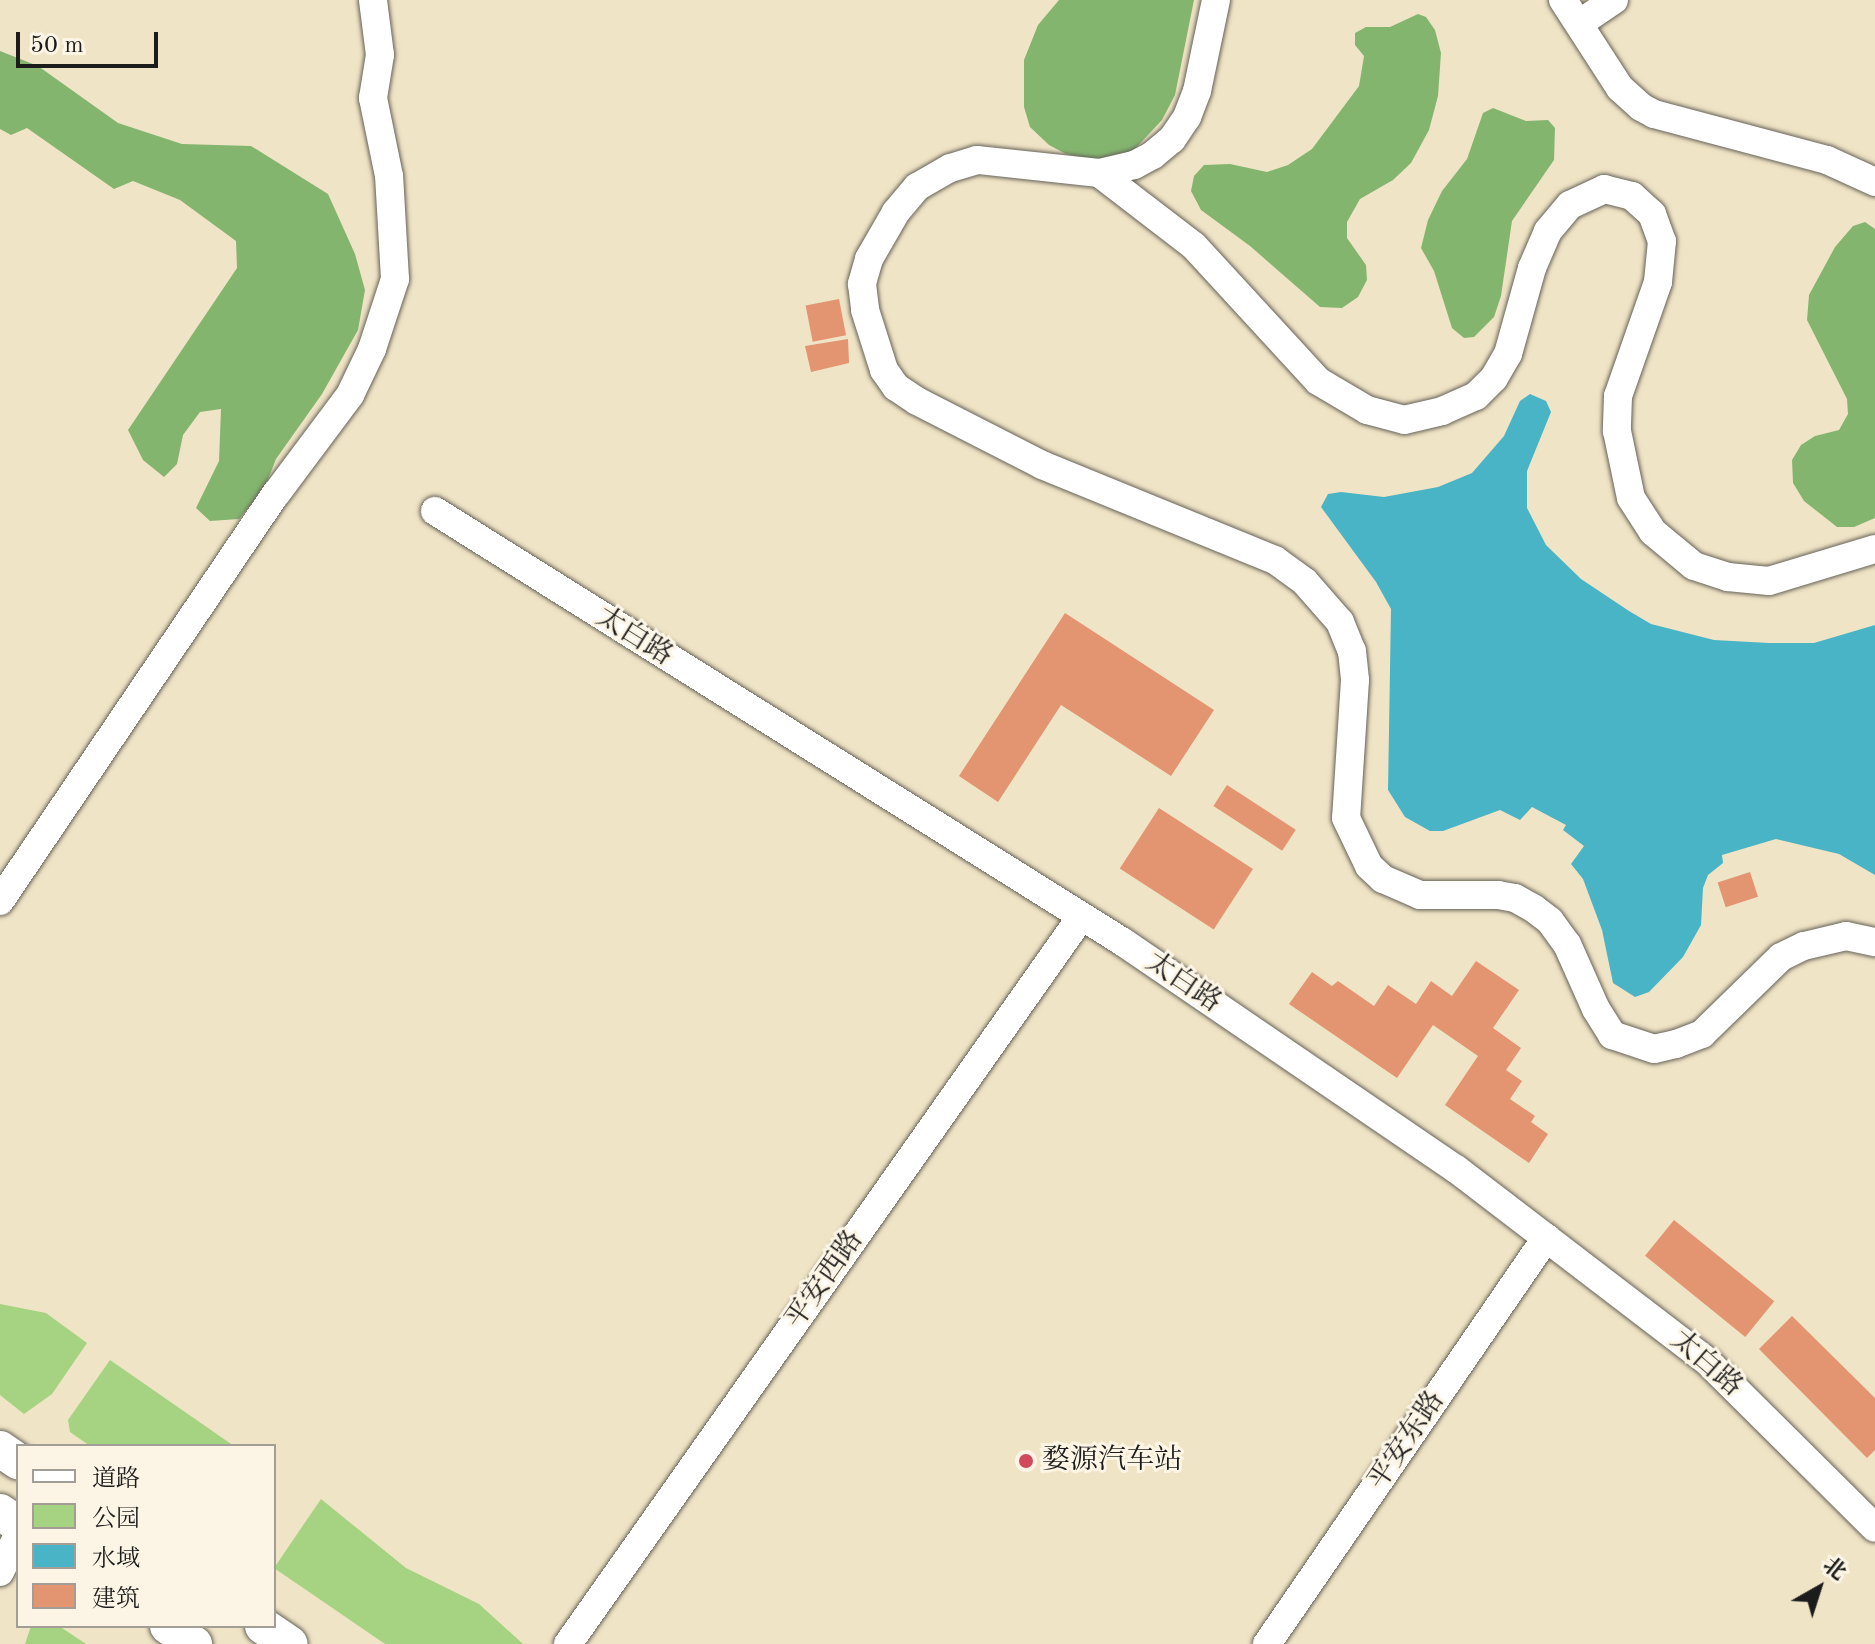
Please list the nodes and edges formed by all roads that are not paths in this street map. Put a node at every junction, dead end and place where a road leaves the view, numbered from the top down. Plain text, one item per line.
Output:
1 (373, 0) edge
2 (1216, 0) edge
3 (1563, 0) edge
4 (1614, 0) edge
5 (1580, 23) junction
6 (1099, 173) junction
7 (1875, 182) edge
8 (435, 511) dead end
9 (1875, 549) edge
10 (0, 901) edge
11 (1081, 917) junction
12 (1875, 942) edge
13 (1546, 1238) junction
14 (1875, 1528) edge
15 (16, 1539) edge
16 (0, 1572) edge
17 (171, 1628) edge
18 (266, 1628) edge
19 (194, 1644) edge
20 (290, 1644) edge
21 (568, 1644) edge
22 (1267, 1644) edge

1 - 10 street
2 - 6 street
3 - 5 street
4 - 5 street
5 - 7 street
6 - 9 street
6 - 12 street
8 - 11 street, 太白路
11 - 13 street, 太白路
11 - 21 street, 平安西路
13 - 14 street, 太白路
13 - 22 street, 平安东路
15 - 16 street
17 - 19 main road
18 - 20 main road

